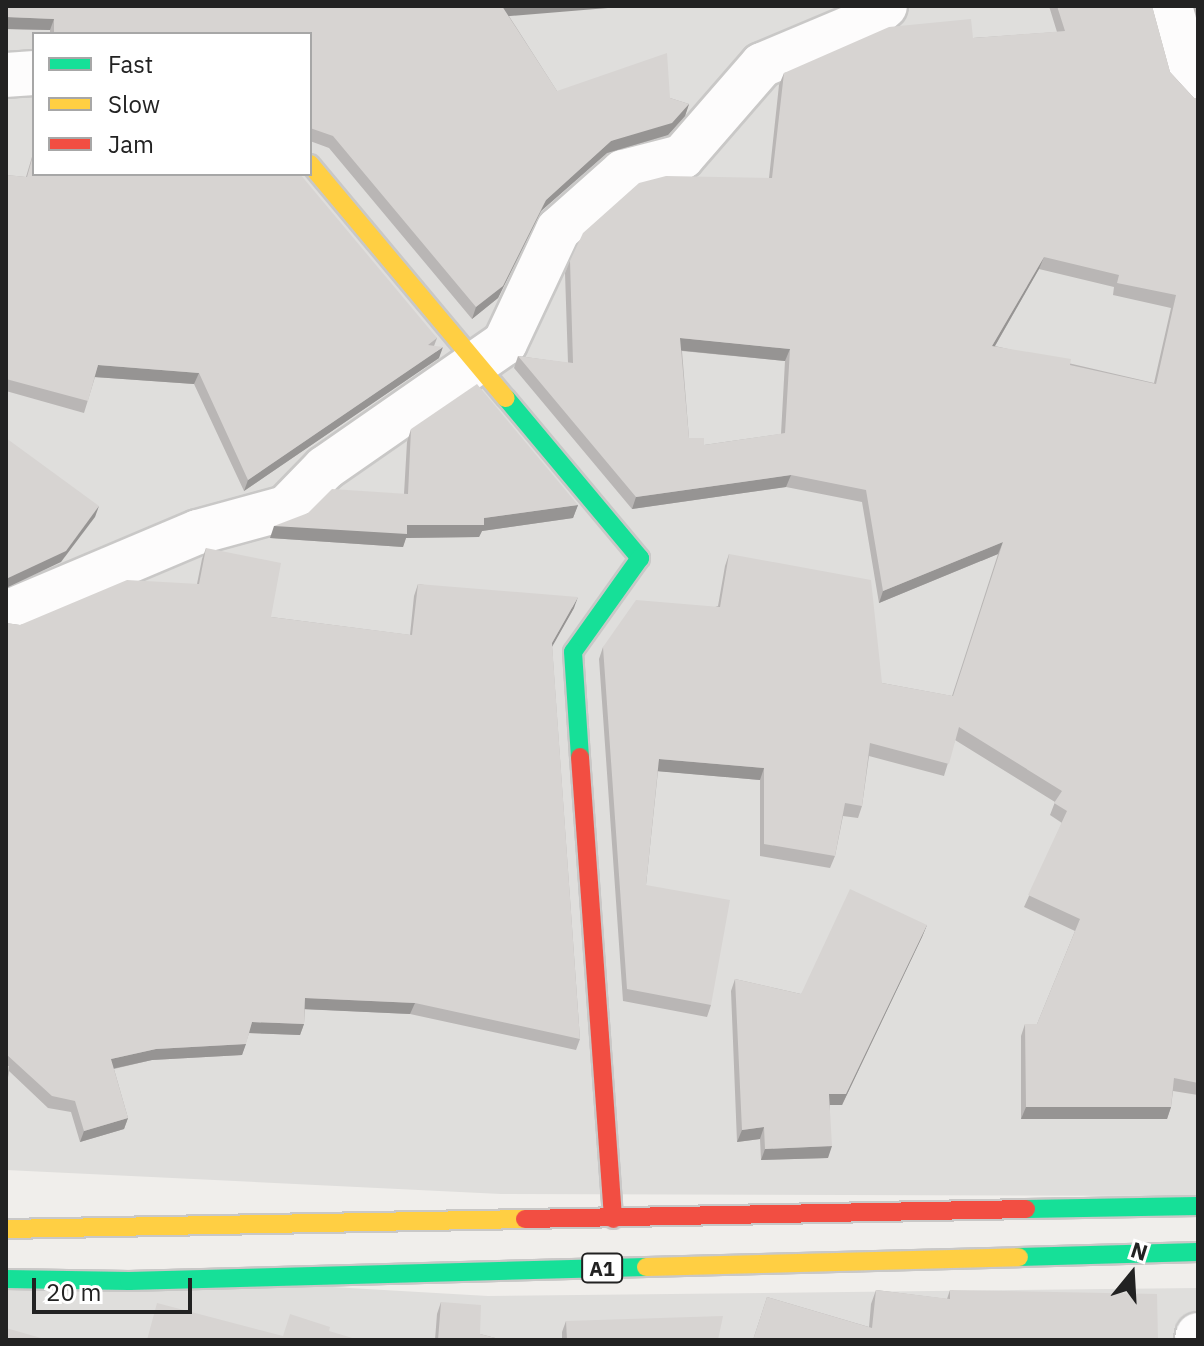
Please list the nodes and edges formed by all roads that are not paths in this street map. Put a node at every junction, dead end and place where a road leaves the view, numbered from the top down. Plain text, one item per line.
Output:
1 (885, 6) edge
2 (1170, 6) edge
3 (32, 73) edge
4 (6, 75) edge
5 (1198, 87) edge
6 (312, 166) edge
7 (6, 613) edge
8 (1198, 1206) edge
9 (613, 1219) junction
10 (6, 1229) edge
11 (1198, 1252) edge
12 (6, 1279) edge

1 - 7 street
2 - 5 street
3 - 4 street
6 - 9 main road
8 - 9 main road, A1
9 - 10 main road, A1
11 - 12 main road, A1

